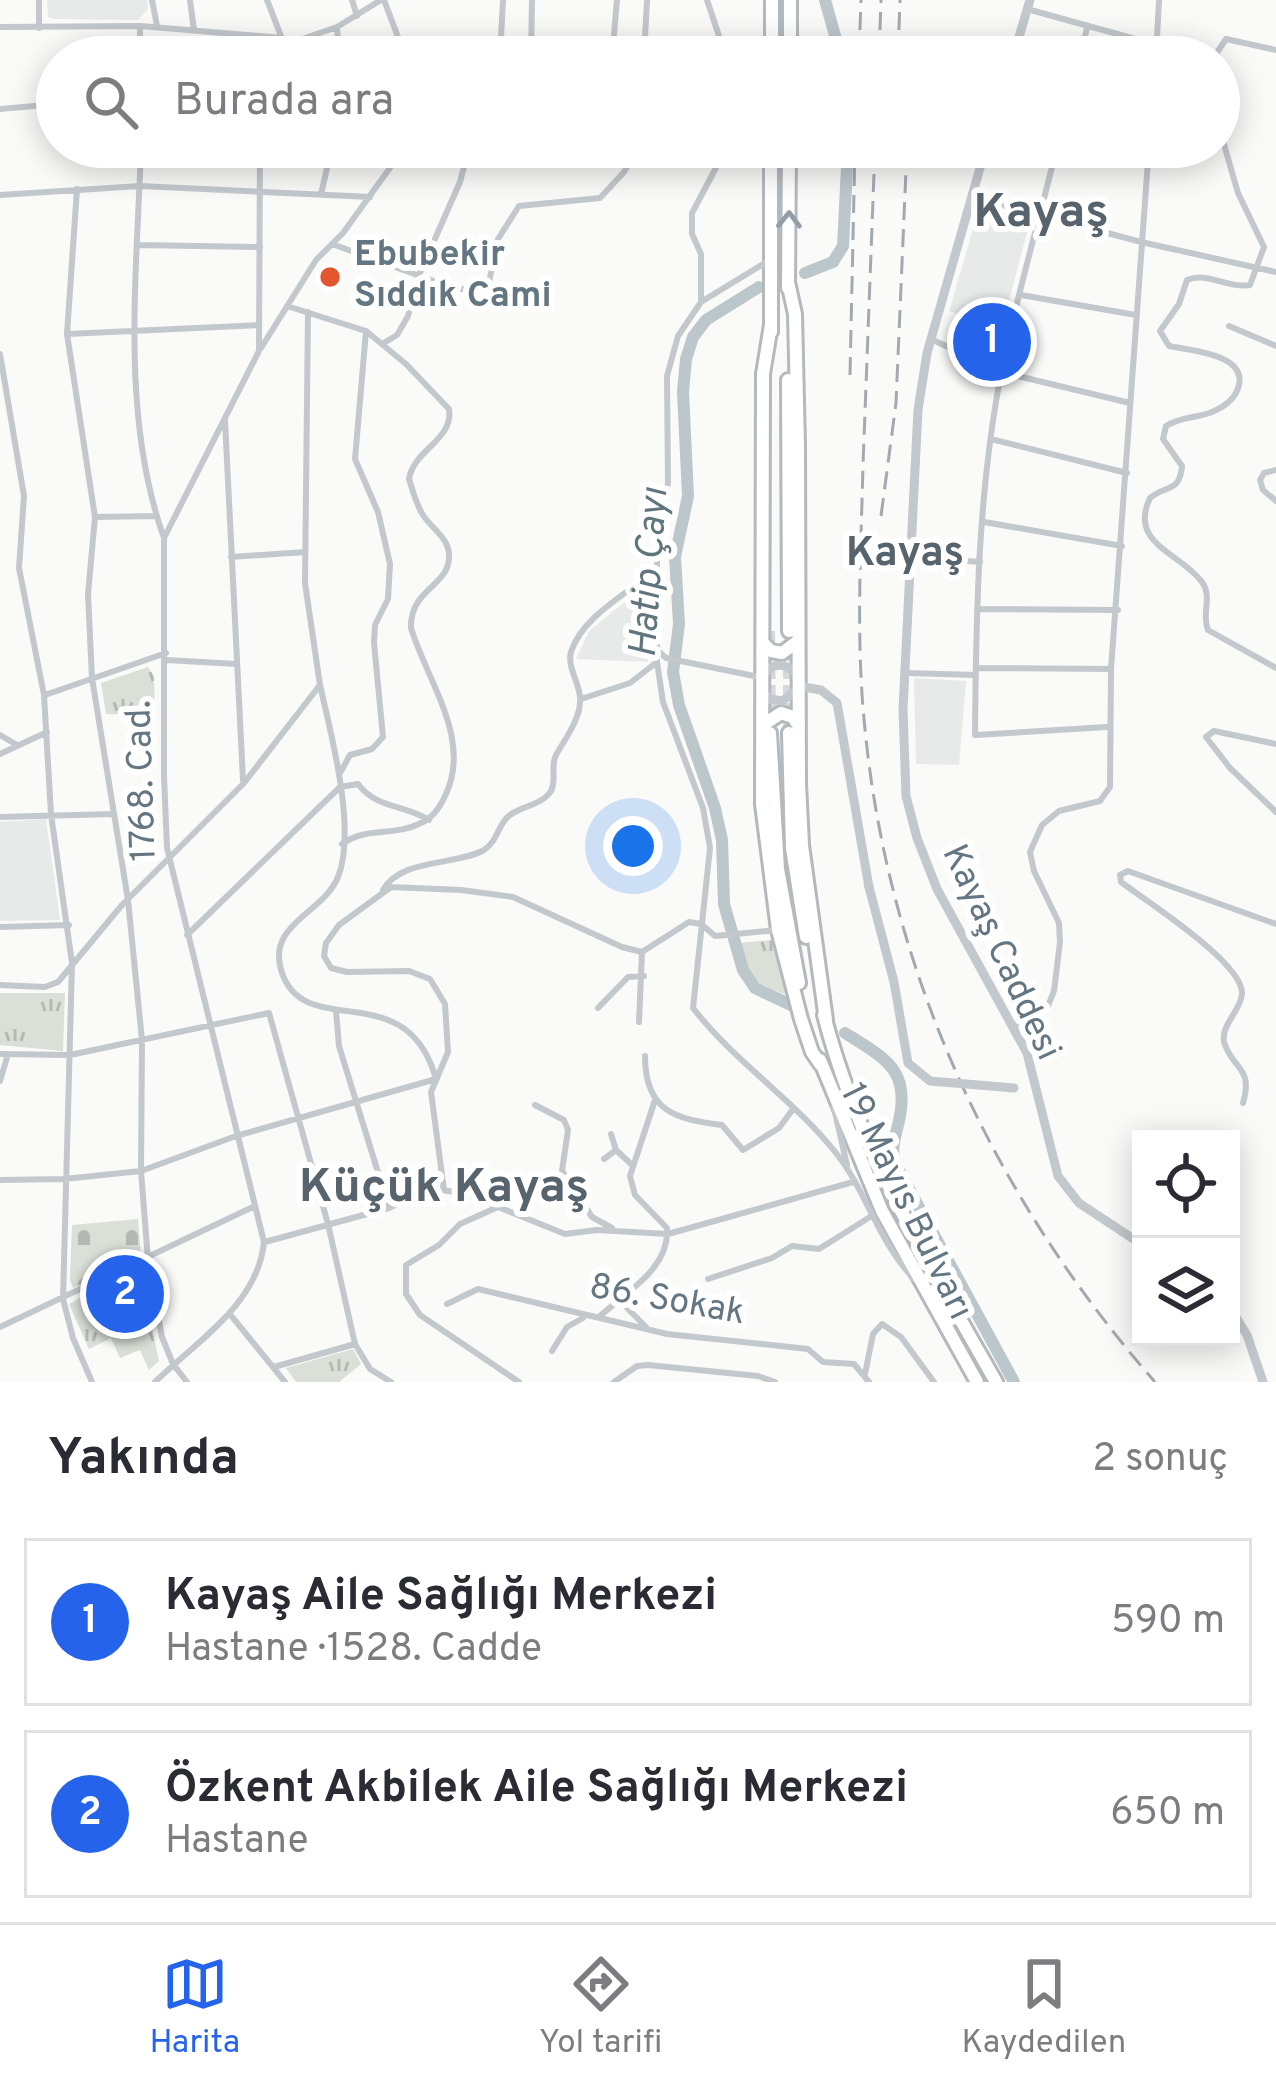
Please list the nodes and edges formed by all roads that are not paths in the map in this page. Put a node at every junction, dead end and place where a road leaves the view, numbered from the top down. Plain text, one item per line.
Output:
1 (39, 0) edge
2 (152, 0) edge
3 (190, 0) edge
4 (267, 0) edge
5 (352, 0) edge
6 (382, 0) edge
7 (503, 0) edge
8 (532, 0) edge
9 (617, 0) edge
10 (647, 0) edge
11 (707, 0) edge
12 (772, 0) edge
13 (790, 0) edge
14 (1159, 0) edge
15 (1029, 4) edge
16 (357, 16) junction
17 (140, 26) junction
18 (0, 27) edge
19 (157, 27) junction
20 (337, 27) junction
21 (39, 28) junction
22 (1088, 28) junction
23 (194, 30) junction
24 (140, 36) edge
25 (243, 36) edge
26 (282, 36) edge
27 (303, 36) edge
28 (338, 36) edge
29 (397, 36) edge
30 (501, 36) edge
31 (531, 36) edge
32 (614, 36) edge
33 (645, 36) edge
34 (719, 36) edge
35 (772, 36) edge
36 (790, 36) edge
37 (1019, 36) edge
38 (1086, 36) edge
39 (1120, 36) edge
40 (1157, 36) edge
41 (1240, 42) edge
42 (1276, 50) edge
43 (36, 106) edge
44 (0, 109) edge
45 (140, 168) edge
46 (260, 168) edge
47 (327, 168) edge
48 (390, 168) edge
49 (463, 168) edge
50 (626, 168) edge
51 (716, 168) edge
52 (771, 168) edge
53 (789, 168) edge
54 (980, 168) edge
55 (1052, 168) edge
56 (1147, 168) edge
57 (1231, 168) edge
58 (140, 186) junction
59 (77, 189) junction
60 (260, 190) junction
61 (321, 194) junction
62 (0, 196) edge
63 (370, 197) junction
64 (972, 197) junction
65 (1040, 215) junction
66 (1141, 242) junction
67 (332, 244) junction
68 (137, 245) junction
69 (260, 247) junction
70 (771, 259) junction
71 (1258, 268) junction
72 (1276, 272) edge
73 (419, 275) junction
74 (1019, 294) junction
75 (701, 302) junction
76 (287, 306) junction
77 (308, 312) junction
78 (1136, 315) junction
79 (259, 325) junction
80 (1229, 326) dead end
81 (366, 331) junction
82 (136, 332) junction
83 (67, 334) junction
84 (931, 339) junction
85 (384, 343) junction
86 (1276, 346) edge
87 (259, 352) junction
88 (0, 354) edge
89 (1001, 372) junction
90 (3, 381) edge
91 (1130, 403) junction
92 (225, 418) junction
93 (991, 439) junction
94 (1276, 470) edge
95 (1127, 473) junction
96 (1276, 501) edge
97 (157, 515) junction
98 (95, 517) junction
99 (983, 522) junction
100 (164, 538) junction
101 (1122, 546) junction
102 (305, 552) junction
103 (231, 557) junction
104 (910, 557) junction
105 (980, 562) junction
106 (657, 569) junction
107 (976, 609) junction
108 (1118, 610) junction
109 (794, 636) junction
110 (765, 637) junction
111 (657, 650) junction
112 (166, 656) junction
113 (671, 659) junction
114 (657, 662) junction
115 (237, 664) junction
116 (1276, 668) edge
117 (1111, 669) junction
118 (976, 672) junction
119 (904, 673) junction
120 (92, 678) junction
121 (762, 684) junction
122 (798, 684) junction
123 (320, 685) junction
124 (44, 695) junction
125 (581, 699) junction
126 (1108, 727) junction
127 (794, 729) junction
128 (766, 730) junction
129 (47, 732) junction
130 (0, 735) edge
131 (1276, 744) edge
132 (16, 745) junction
133 (0, 754) edge
134 (338, 777) junction
135 (244, 783) junction
136 (340, 788) junction
137 (1276, 812) edge
138 (51, 814) junction
139 (113, 814) junction
140 (0, 817) edge
141 (429, 820) junction
142 (342, 844) junction
143 (170, 860) junction
144 (382, 893) junction
145 (128, 900) junction
146 (701, 924) junction
147 (1276, 924) edge
148 (69, 925) junction
149 (0, 927) edge
150 (782, 929) junction
151 (188, 935) junction
152 (642, 952) junction
153 (72, 964) junction
154 (644, 976) junction
155 (0, 985) edge
156 (797, 994) junction
157 (598, 1008) dead end
158 (336, 1011) junction
159 (639, 1022) dead end
160 (209, 1024) junction
161 (1014, 1027) junction
162 (142, 1040) junction
163 (4, 1054) edge
164 (70, 1055) junction
165 (645, 1056) dead end
166 (821, 1065) junction
167 (436, 1079) junction
168 (0, 1081) edge
169 (831, 1092) junction
170 (1035, 1093) junction
171 (357, 1100) junction
172 (655, 1100) junction
173 (1243, 1103) dead end
174 (535, 1105) dead end
175 (793, 1108) junction
176 (300, 1117) junction
177 (611, 1134) dead end
178 (838, 1134) junction
179 (236, 1136) junction
180 (821, 1137) junction
181 (616, 1150) junction
182 (604, 1159) dead end
183 (631, 1165) junction
184 (848, 1170) junction
185 (141, 1171) junction
186 (64, 1179) junction
187 (0, 1180) edge
188 (853, 1182) junction
189 (444, 1190) junction
190 (255, 1206) junction
191 (498, 1207) junction
192 (389, 1208) junction
193 (870, 1217) junction
194 (328, 1224) junction
195 (621, 1232) junction
196 (668, 1234) junction
197 (1132, 1238) edge
198 (264, 1242) junction
199 (148, 1260) junction
200 (708, 1279) dead end
201 (632, 1287) junction
202 (928, 1294) junction
203 (63, 1299) junction
204 (447, 1304) dead end
205 (229, 1313) junction
206 (586, 1316) junction
207 (599, 1317) junction
208 (1240, 1324) edge
209 (0, 1327) edge
210 (648, 1328) junction
211 (355, 1344) junction
212 (552, 1351) dead end
213 (173, 1364) junction
214 (274, 1367) junction
215 (867, 1378) edge
216 (92, 1382) edge
217 (155, 1382) edge
218 (187, 1382) edge
219 (285, 1382) edge
220 (391, 1382) edge
221 (518, 1382) edge
222 (614, 1382) edge
223 (775, 1382) edge
224 (934, 1382) edge
225 (976, 1382) edge
226 (996, 1382) edge
227 (1263, 1382) edge

1 - 21 street
2 - 19 street
3 - 23 street
4 - 26 street
5 - 16 street
6 - 16 street
6 - 29 street
7 - 30 street
8 - 31 street
9 - 32 street
10 - 33 street
11 - 34 street
12 - 35 highway
13 - 36 highway
14 - 40 street
15 - 22 street
15 - 37 street
16 - 20 street
17 - 19 street
17 - 21 street
17 - 24 street
18 - 21 street
19 - 23 street
20 - 27 street
20 - 28 street
22 - 38 street
22 - 39 street
23 - 25 street
41 - 42 street
43 - 44 street
45 - 58 street
46 - 60 street, 1768. Cad.
47 - 61 street
48 - 63 street
49 - 73 street
50 - 73 street
51 - 75 street
52 - 70 highway
109 -> 53 highway
54 - 64 street, Kayaş Caddesi
55 - 65 street
56 - 66 street
57 - 71 street
58 - 59 street
58 - 60 street
58 - 68 street
59 - 62 street
59 - 83 street
60 - 61 street
60 - 69 street, 1768. Cad.
61 - 63 street
63 - 67 street
64 - 65 street
64 - 84 street, Kayaş Caddesi
65 - 66 street
65 - 74 street
66 - 71 street
66 - 78 street
67 - 73 street
67 - 76 street
68 - 69 street
68 - 82 street
69 - 79 street, 1768. Cad.
70 - 75 street
70 - 110 highway
71 - 72 street
71 - 116 street
73 - 85 street
74 - 78 street
74 - 89 street
75 - 106 street
76 - 77 street
76 - 87 street
77 - 81 street
77 - 102 street
78 - 91 street
79 - 82 street
79 - 87 street, 1768. Cad.
80 - 86 street
81 - 85 street
81 - 134 street
82 - 83 street
82 - 97 street
83 - 98 street
84 - 89 street
84 - 104 street, Kayaş Caddesi
85 - 141 street
87 - 92 street, 1768. Cad.
88 - 90 street
89 - 91 street
89 - 93 street
90 - 124 street
91 - 95 street
92 - 100 street, 1768. Cad.
92 - 103 street
93 - 95 street
93 - 99 street
94 - 96 street
95 - 101 street
97 - 98 street
97 - 100 street
98 - 120 street
99 - 101 street
99 - 105 street
100 - 112 street, 1768. Cad.
101 - 108 street
102 - 103 street
102 - 123 street
103 - 115 street
104 - 105 street
104 - 119 street, Kayaş Caddesi
105 - 107 street
106 - 111 street
106 - 125 street
107 - 108 street
107 - 118 street
108 - 117 street
109 - 110 highway
109 - 122 highway, 19 Mayıs Bulvarı
110 - 121 highway
111 - 113 street
111 - 114 street
112 - 115 street
112 - 120 street
112 - 143 street, 1768. Cad.
113 - 114 street
113 - 121 street
114 - 125 street
114 - 146 street
115 - 135 street
117 - 118 street
117 - 126 street
118 - 119 street
118 - 126 street
119 - 161 street, Kayaş Caddesi
120 - 124 street
120 - 139 street
121 - 122 street
121 - 122 street
121 - 128 highway
122 - 127 highway, 19 Mayıs Bulvarı
122 - 170 street, bridge
123 - 134 street
123 - 135 street
124 - 129 street
125 - 144 street
126 - 161 street
127 - 128 highway
127 - 226 highway, 19 Mayıs Bulvarı
128 - 150 highway
129 - 132 street
129 - 138 street
130 - 132 street
131 - 137 street
132 - 133 street
134 - 136 street
135 - 143 street
136 - 141 street
136 - 142 street
136 - 151 street
138 - 139 street
138 - 140 street
138 - 148 street
139 - 145 street
141 - 142 street
142 - 158 street
143 - 145 street
143 - 151 street, 1768. Cad.
144 - 152 street
144 - 167 street
145 - 153 street
145 - 162 street
146 - 150 street
146 - 152 street
146 - 175 street
147 - 173 street
148 - 149 street
148 - 153 street
150 - 156 highway
151 - 160 street, 1768. Cad.
152 - 154 street
153 - 155 street
153 - 164 street
154 - 157 street
154 - 159 street
156 - 166 highway, 19 Mayıs Bulvarı
156 - 166 highway
158 - 167 street
158 - 171 street
160 - 162 street
160 - 176 street
160 - 179 street, 1768. Cad.
161 - 170 street, Kayaş Caddesi
162 - 164 street
162 - 185 street
163 - 164 street
163 - 168 street
164 - 186 street
165 - 172 street
166 - 169 highway, 19 Mayıs Bulvarı
167 - 171 street
167 - 189 street
169 - 178 street
169 - 202 highway, 19 Mayıs Bulvarı
170 - 197 street, Kayaş Caddesi
171 - 176 street
171 - 192 street
172 - 175 street
172 - 183 street
174 - 195 street
175 - 180 street
176 - 179 street
176 - 194 street
177 - 181 street
178 - 180 street
178 - 184 street
179 - 185 street
179 - 190 street, 1768. Cad.
180 - 184 street
181 - 182 street
181 - 183 street
183 - 196 street
184 - 188 street
185 - 186 street
185 - 199 street
186 - 187 street
186 - 203 street
188 - 193 street
188 - 196 street
189 - 191 street
189 - 192 street
190 - 198 street, 1768. Cad.
190 - 199 street
191 - 195 street
191 - 221 street
192 - 194 street
193 - 200 street
193 - 202 street
194 - 198 street
194 - 211 street
195 - 196 street
196 - 201 street
198 - 205 street
199 - 203 street
199 - 213 street
201 - 207 street
201 - 210 street
202 - 225 highway, 19 Mayıs Bulvarı
203 - 209 street
203 - 216 street
204 - 206 street, 86. Sokak
205 - 213 street
205 - 214 street
206 - 207 street, 86. Sokak
206 - 212 street
207 - 210 street, 86. Sokak
208 - 227 street
210 - 215 street, 86. Sokak
211 - 214 street
211 - 220 street
213 - 217 street
213 - 218 street
214 - 219 street
215 - 224 street
222 - 223 street, 86. Sokak

